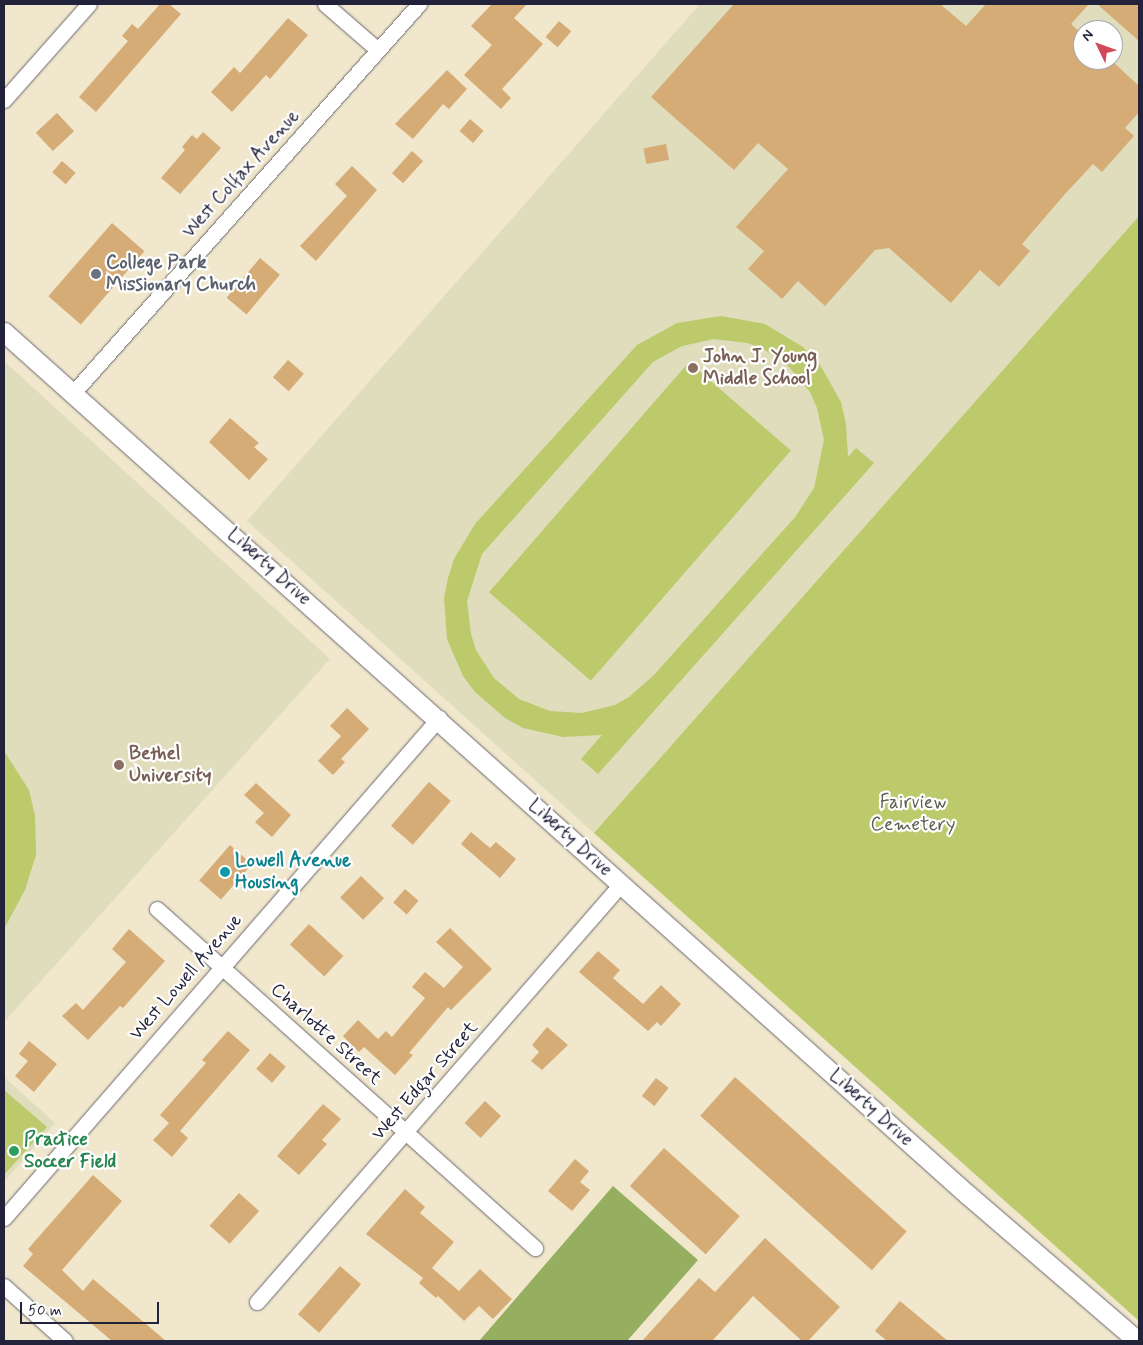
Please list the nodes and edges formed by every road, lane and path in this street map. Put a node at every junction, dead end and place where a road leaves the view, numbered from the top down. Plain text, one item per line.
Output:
1 (89, 4) edge
2 (325, 4) edge
3 (418, 4) edge
4 (378, 50) junction
5 (4, 100) edge
6 (4, 332) edge
7 (73, 393) junction
8 (439, 718) junction
9 (621, 884) junction
10 (157, 909) dead end
11 (222, 967) junction
12 (406, 1132) junction
13 (4, 1218) edge
14 (536, 1248) dead end
15 (4, 1286) edge
16 (257, 1302) dead end
17 (65, 1341) edge
18 (1138, 1341) edge

1 - 5 street
2 - 4 street
3 - 4 street, West Colfax Avenue
4 - 7 street, West Colfax Avenue
6 - 7 street, Liberty Drive
7 - 8 street, Liberty Drive
8 - 9 street, Liberty Drive
8 - 11 street, West Lowell Avenue
9 - 12 street, West Edgar Street
9 - 18 street, Liberty Drive
10 - 11 street, Charlotte Street
11 - 12 street, Charlotte Street
11 - 13 street, West Lowell Avenue
12 - 14 street, Charlotte Street
12 - 16 street, West Edgar Street
15 - 17 street

